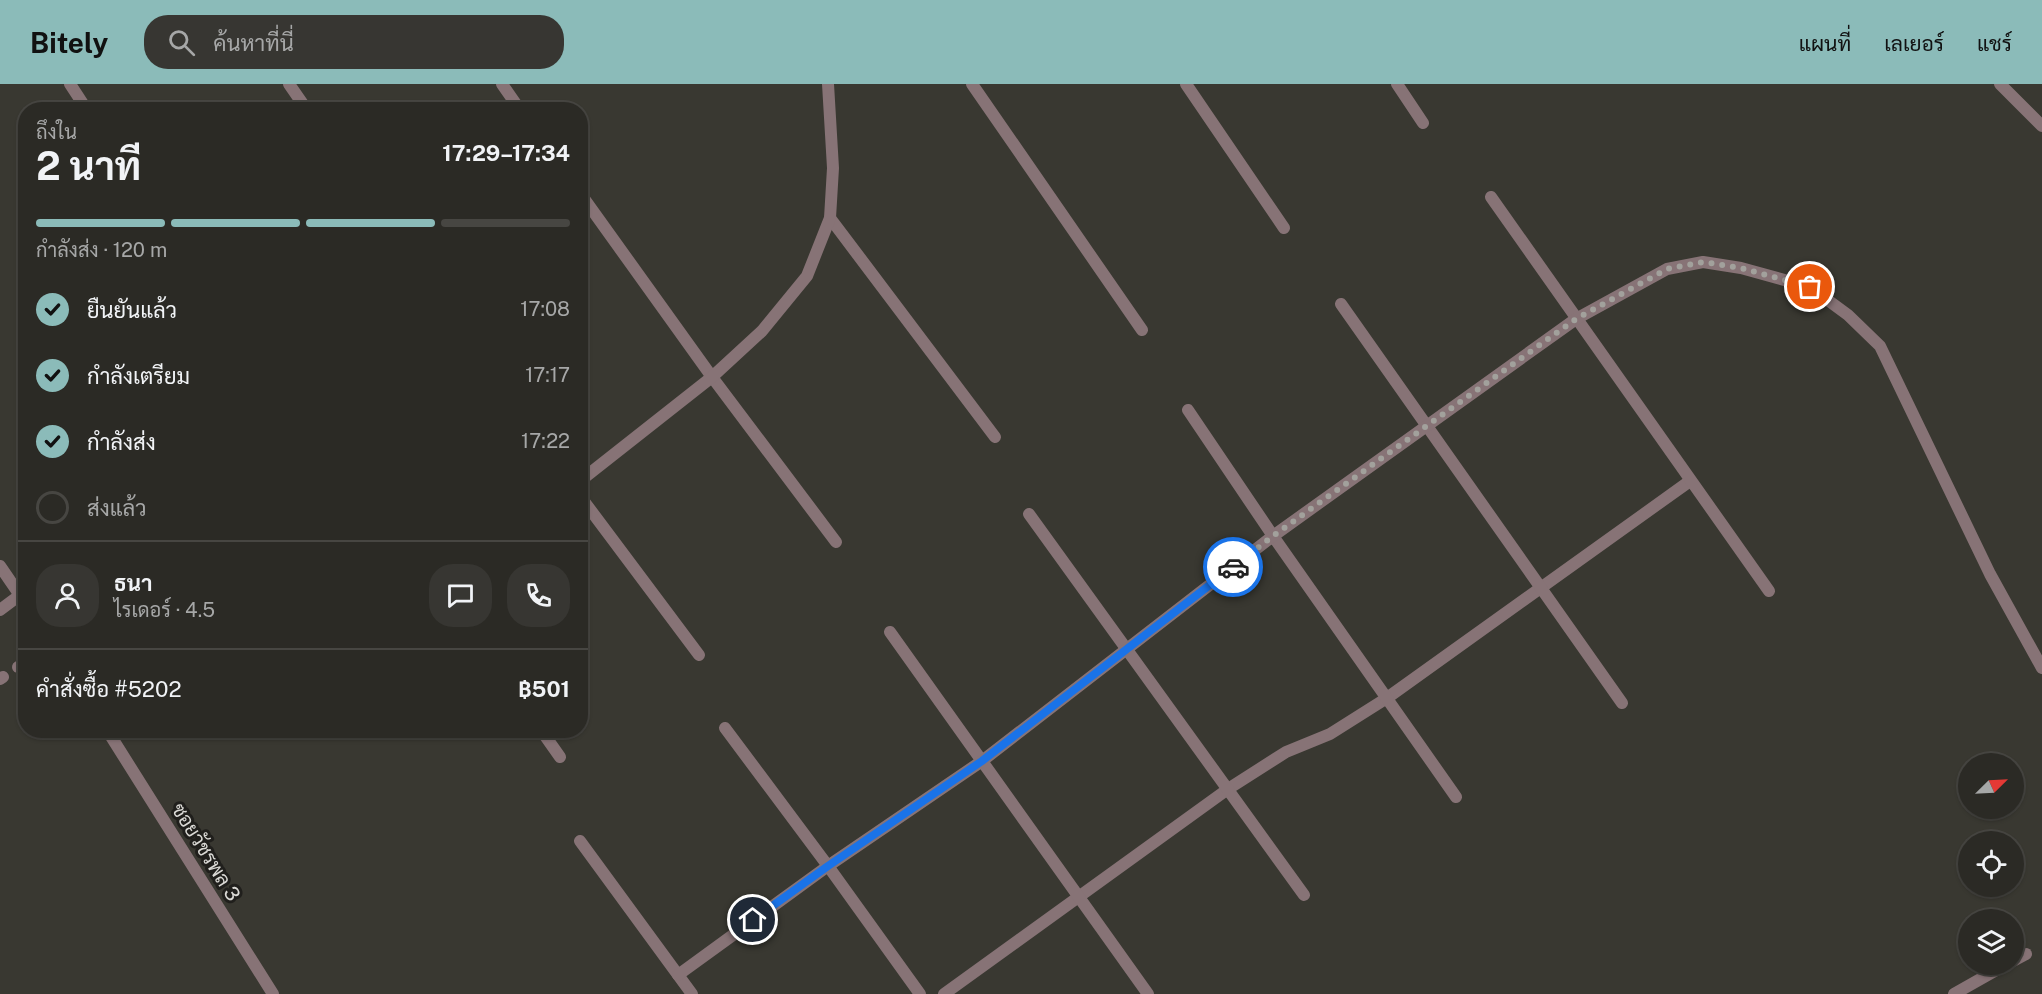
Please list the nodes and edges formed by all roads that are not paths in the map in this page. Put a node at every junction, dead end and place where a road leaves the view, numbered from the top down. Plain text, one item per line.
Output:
1 (70, 84) edge
2 (289, 84) edge
3 (502, 84) edge
4 (828, 84) edge
5 (972, 84) edge
6 (1186, 84) edge
7 (1397, 84) edge
8 (2000, 84) edge
9 (82, 102) edge
10 (301, 102) edge
11 (514, 102) edge
12 (1424, 123) dead end
13 (2042, 126) edge
14 (1491, 197) dead end
15 (588, 204) edge
16 (830, 218) junction
17 (1284, 228) dead end
18 (1341, 304) dead end
19 (1576, 319) junction
20 (1142, 330) dead end
21 (712, 377) junction
22 (1188, 410) dead end
23 (1426, 426) junction
24 (995, 437) dead end
25 (588, 475) edge
26 (1690, 481) junction
27 (588, 507) edge
28 (1029, 514) dead end
29 (1273, 536) junction
30 (836, 542) dead end
31 (0, 566) edge
32 (1541, 589) junction
33 (1769, 591) dead end
34 (18, 593) edge
35 (18, 602) edge
36 (0, 610) edge
37 (890, 632) dead end
38 (1127, 649) junction
39 (699, 655) dead end
40 (2042, 668) edge
41 (1387, 698) junction
42 (1622, 703) dead end
43 (725, 728) dead end
44 (112, 738) edge
45 (547, 738) edge
46 (560, 757) dead end
47 (982, 761) junction
48 (1228, 789) junction
49 (1456, 796) dead end
50 (580, 842) dead end
51 (828, 866) junction
52 (1304, 895) dead end
53 (1078, 896) junction
54 (678, 975) junction
55 (1988, 975) edge
56 (273, 994) edge
57 (692, 994) edge
58 (920, 994) edge
59 (944, 994) edge
60 (1148, 994) edge
61 (1954, 994) edge

1 - 9 street
2 - 10 street
3 - 11 street
4 - 16 street
5 - 20 street
6 - 17 street
7 - 12 street
8 - 13 street
14 - 19 street
15 - 21 street
16 - 21 street
16 - 24 street
18 - 23 street
19 - 23 street
19 - 26 street
19 - 40 street
21 - 25 street
21 - 30 street
22 - 29 street
23 - 29 street
23 - 32 street
26 - 32 street
26 - 33 street
27 - 39 street
28 - 38 street
29 - 38 street
29 - 41 street
31 - 34 street
32 - 41 street
32 - 42 street
35 - 36 street
37 - 47 street
38 - 47 street
38 - 48 street
41 - 48 street
41 - 49 street
43 - 51 street
44 - 56 street, ซอยวัชรพล 3
45 - 46 street
47 - 51 street
47 - 53 street
48 - 52 street
48 - 53 street
50 - 54 street
51 - 54 street
51 - 58 street
53 - 59 street
53 - 60 street
54 - 57 street
55 - 61 street

